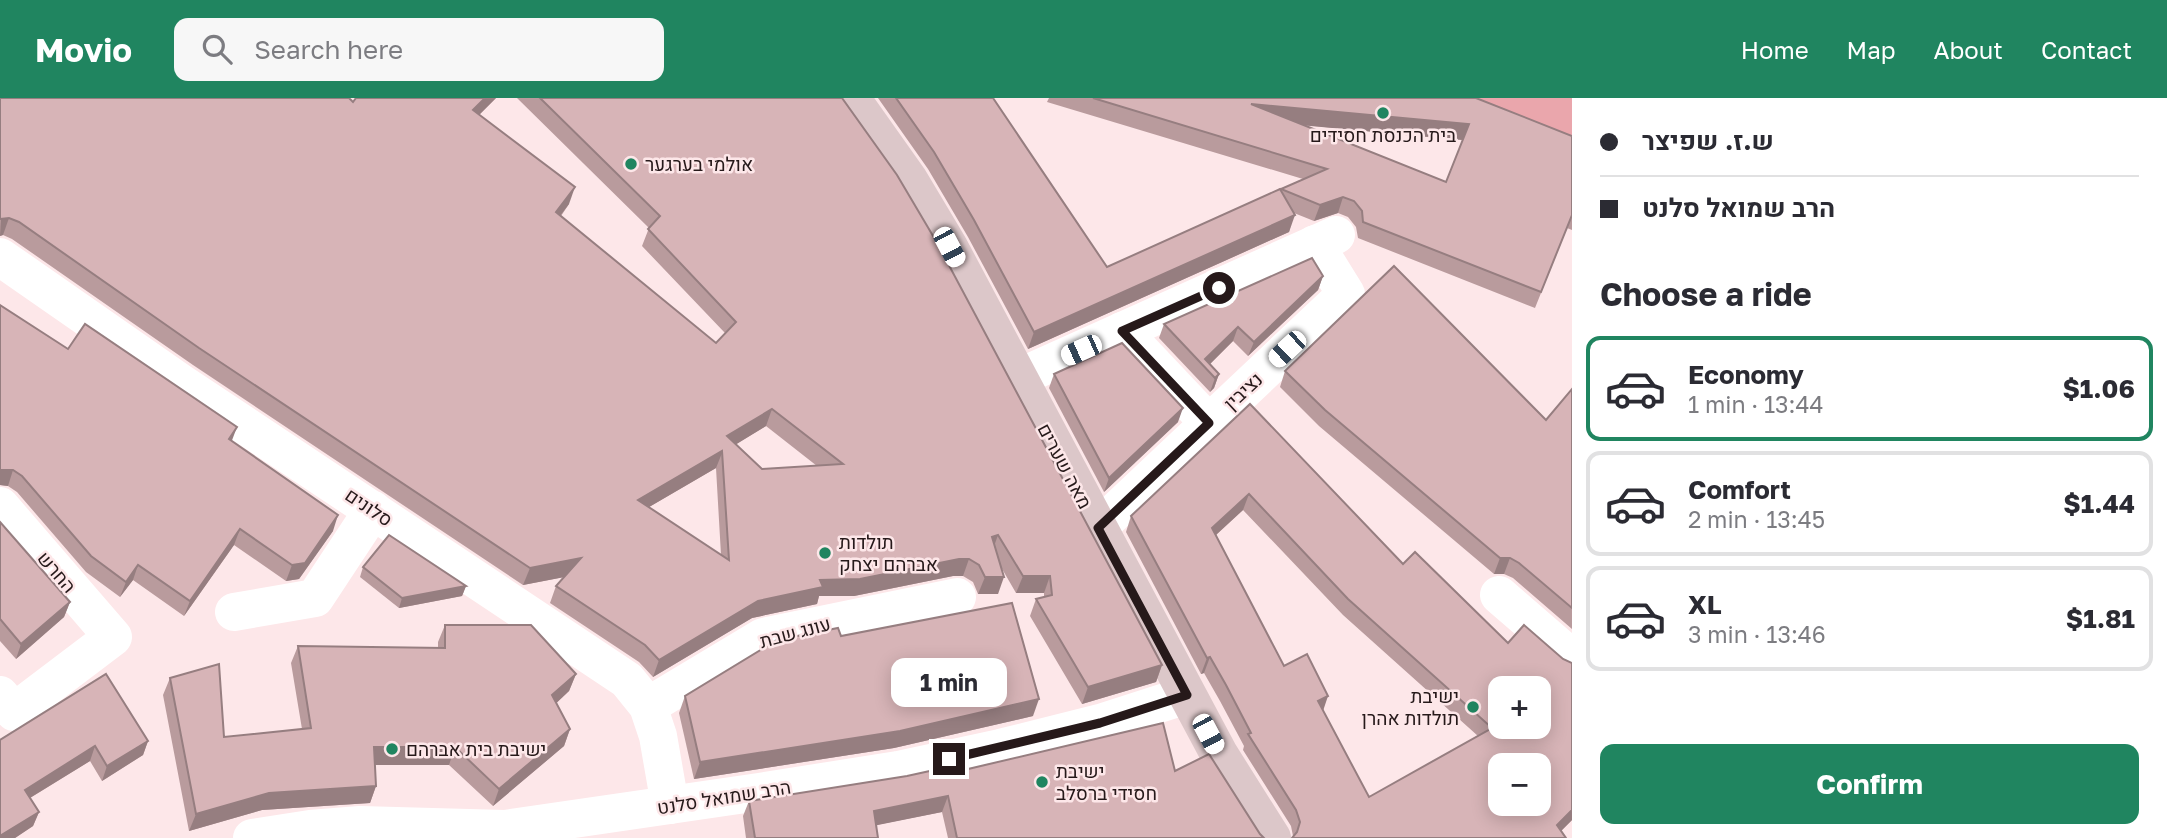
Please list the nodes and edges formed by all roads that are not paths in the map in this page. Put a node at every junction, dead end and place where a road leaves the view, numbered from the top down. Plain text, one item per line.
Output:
1 (851, 98) edge
2 (0, 257) edge
3 (1122, 331) junction
4 (1018, 378) junction
5 (1209, 423) junction
6 (0, 506) edge
7 (373, 510) junction
8 (1098, 528) junction
9 (1499, 595) dead end
10 (957, 597) dead end
11 (234, 612) dead end
12 (1572, 658) edge
13 (1187, 695) junction
14 (7, 703) edge
15 (648, 706) junction
16 (670, 805) junction
17 (560, 830) edge
18 (252, 838) edge
19 (1272, 838) edge

1 - 4 street, מאה שערים
2 - 7 street, סלונים
3 - 4 street
3 - 5 street
3 - 5 street, נציבין
4 - 8 street, מאה שערים
5 - 8 street, נציבין
6 - 14 street, החרש
7 - 11 street
7 - 15 street, סלונים
8 - 13 street, מאה שערים
9 - 12 street
10 - 15 street, עונג שבת
13 - 16 street, הרב שמואל סלנט
13 - 19 street, מאה שערים
15 - 16 street, סלונים
16 - 17 street, הרב שמואל סלנט
17 - 18 street, הרב שמואל סלנט

